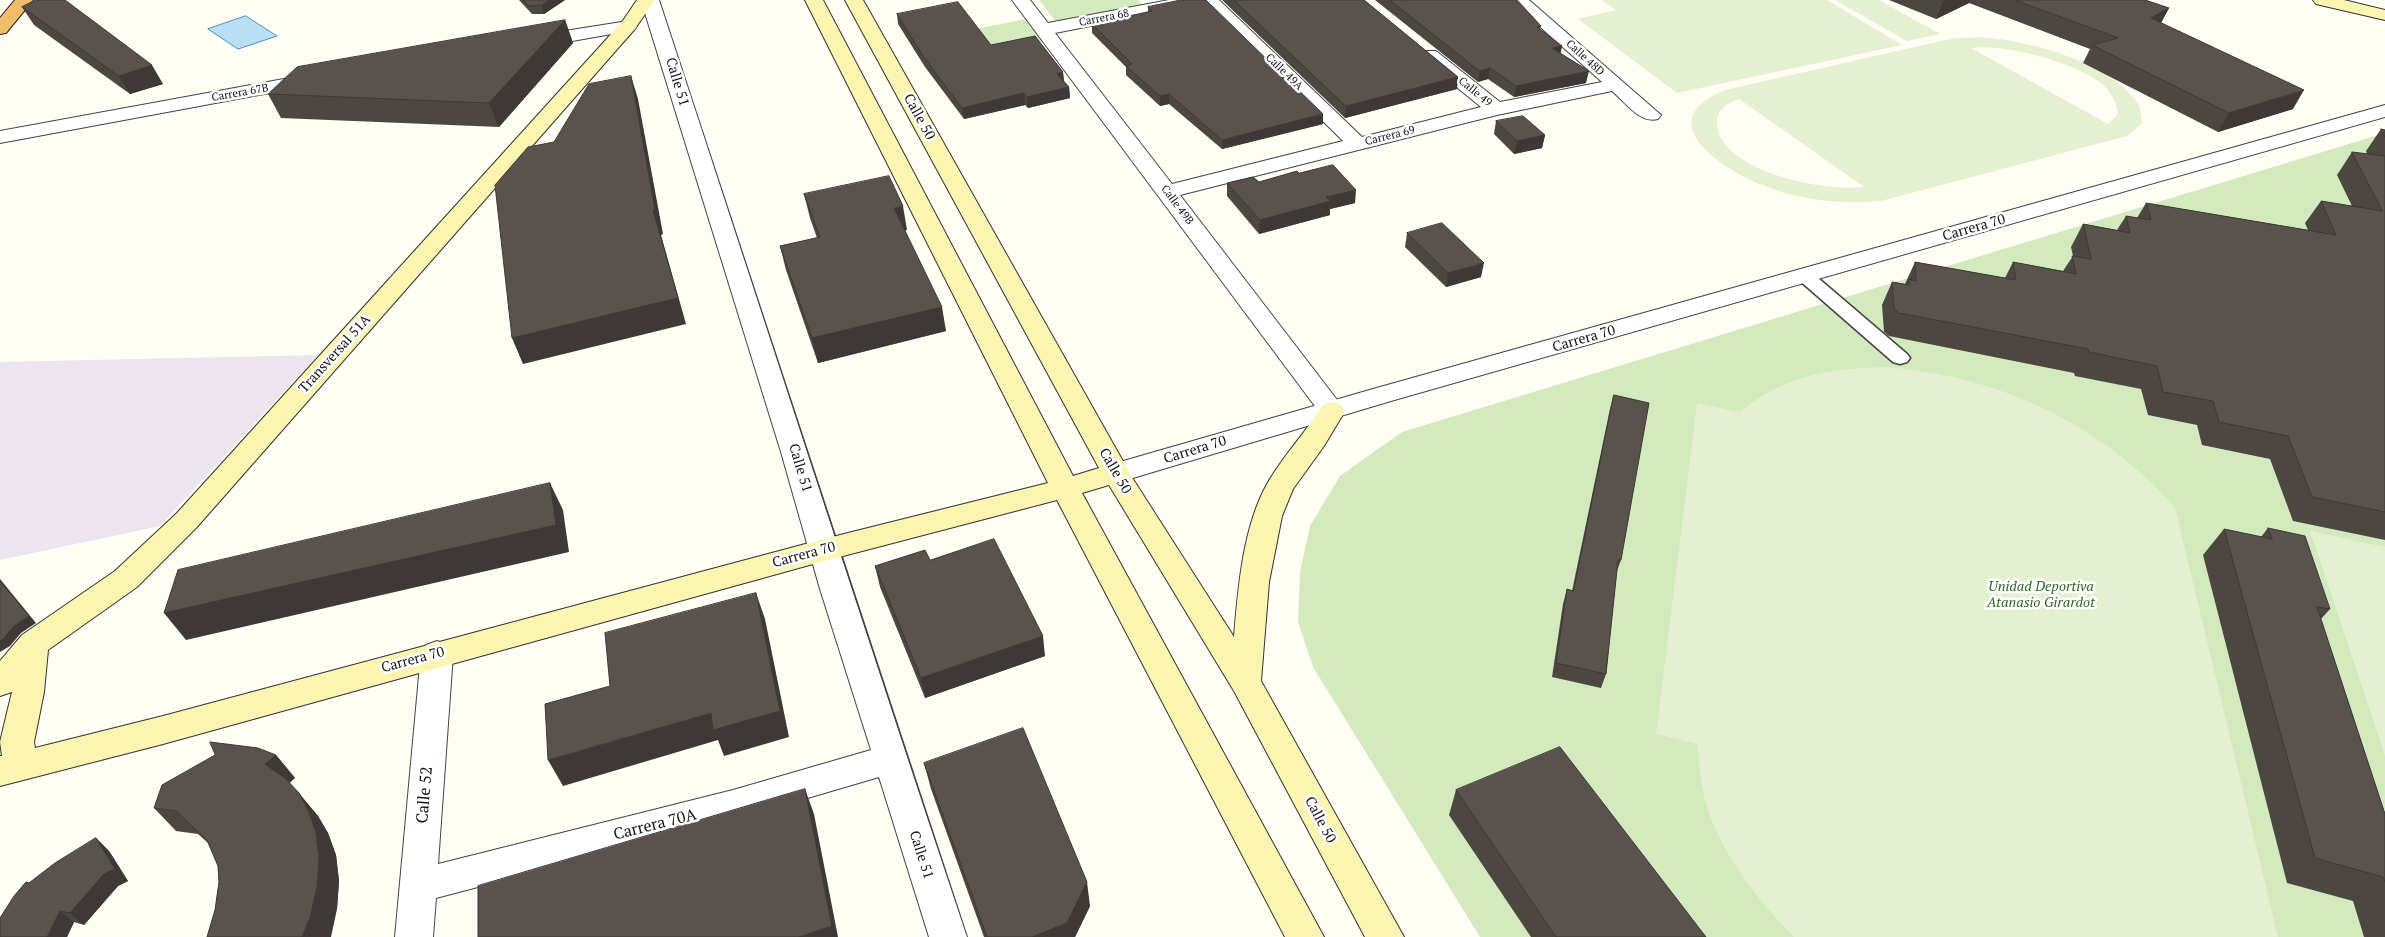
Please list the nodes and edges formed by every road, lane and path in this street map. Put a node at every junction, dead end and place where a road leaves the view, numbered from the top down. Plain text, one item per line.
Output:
1 (24, 0) edge
2 (648, 0) edge
3 (814, 0) edge
4 (854, 0) edge
5 (1021, 0) edge
6 (1195, 0) edge
7 (1209, 0) edge
8 (1519, 0) edge
9 (2322, 0) edge
10 (2385, 14) edge
11 (628, 26) junction
12 (0, 29) edge
13 (1042, 30) junction
14 (1414, 42) edge
15 (518, 45) edge
16 (326, 78) edge
17 (1615, 85) junction
18 (1496, 109) junction
19 (2385, 111) edge
20 (1651, 115) dead end
21 (0, 137) edge
22 (1358, 144) junction
23 (1166, 192) junction
24 (1805, 276) junction
25 (1900, 358) dead end
26 (1332, 411) junction
27 (1116, 473) junction
28 (1065, 488) junction
29 (820, 536) junction
30 (33, 644) junction
31 (437, 654) junction
32 (0, 664) edge
33 (1246, 682) junction
34 (0, 683) edge
35 (890, 759) junction
36 (10, 768) edge
37 (418, 886) junction
38 (414, 937) edge
39 (948, 937) edge
40 (1305, 937) edge
41 (1385, 937) edge

1 - 12 highway
2 - 11 main road, Transversal 51A
2 - 29 street, Calle 51
3 - 28 main road
4 - 27 main road, Calle 50
5 - 13 street, Calle 49B
6 - 13 street, Carrera 68
7 - 22 street, Calle 49A
8 - 17 street, Calle 48D
9 - 10 main road
11 - 15 street
11 - 30 main road, Transversal 51A
13 - 23 street, Calle 49B
14 - 18 street, Calle 49
16 - 21 street, Carrera 67B
17 - 18 street, Carrera 69
17 - 20 street, Calle 48D
18 - 22 street, Carrera 69
19 - 24 street, Carrera 70
22 - 23 street, Carrera 69
23 - 26 street, Calle 49B
24 - 25 street
24 - 26 street, Carrera 70
26 - 27 street, Carrera 70
26 - 33 main road
27 - 28 main road, Carrera 70
27 - 33 main road, Calle 50
28 - 29 main road, Carrera 70
28 - 40 main road
29 - 31 main road, Carrera 70
29 - 35 street, Calle 51
30 - 32 main road
30 - 34 main road, Transversal 51A
30 - 36 main road
31 - 36 main road, Carrera 70
31 - 37 street, Calle 52
33 - 41 main road, Calle 50
35 - 37 street, Carrera 70A
35 - 39 street, Calle 51
37 - 38 street, Calle 52

